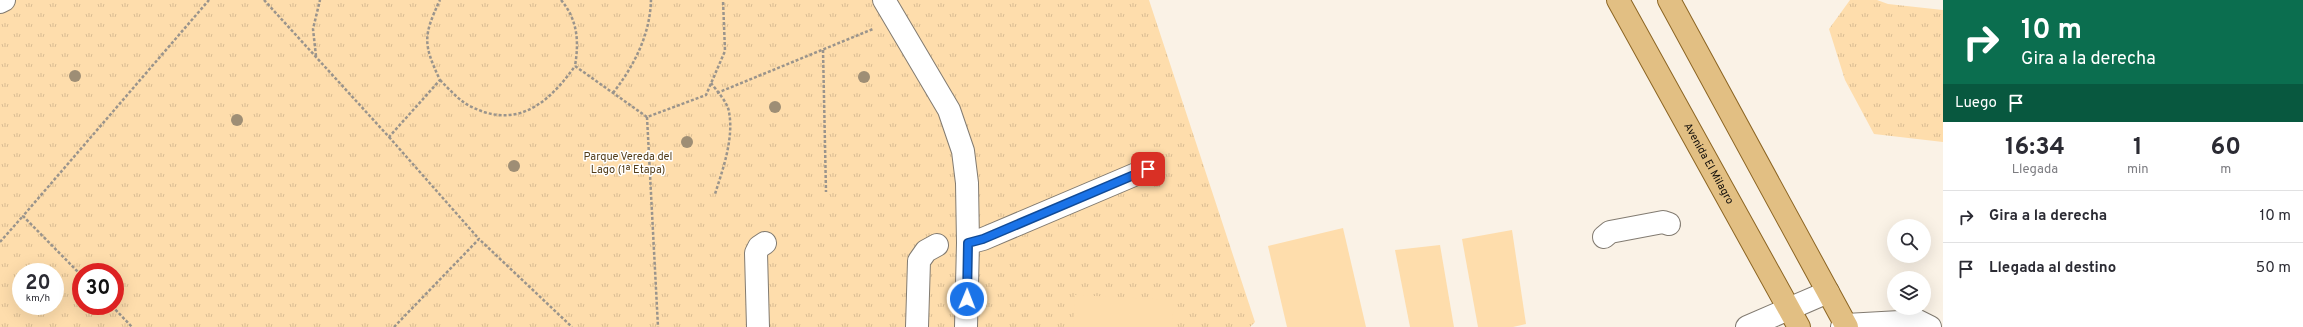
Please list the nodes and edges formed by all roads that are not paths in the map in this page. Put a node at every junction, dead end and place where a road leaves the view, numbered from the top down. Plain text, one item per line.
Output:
1 (4, 0) edge
2 (884, 0) edge
3 (1618, 0) edge
4 (1668, 0) edge
5 (0, 2) edge
6 (1148, 169) dead end
7 (1670, 224) dead end
8 (1604, 237) dead end
9 (765, 243) dead end
10 (968, 243) junction
11 (937, 245) dead end
12 (1828, 292) junction
13 (1788, 308) junction
14 (1845, 326) edge
15 (758, 327) edge
16 (917, 327) edge
17 (966, 327) edge
18 (1747, 327) edge
19 (1799, 327) edge
20 (1930, 327) edge

1 - 5 street
2 - 10 street
3 - 13 main road, Avenida El Milagro
4 - 12 main road
6 - 10 street
7 - 8 street
9 - 15 street
10 - 17 street
11 - 16 street
12 - 13 street
12 - 14 main road
13 - 18 street
13 - 19 main road, Avenida El Milagro
14 - 20 street

